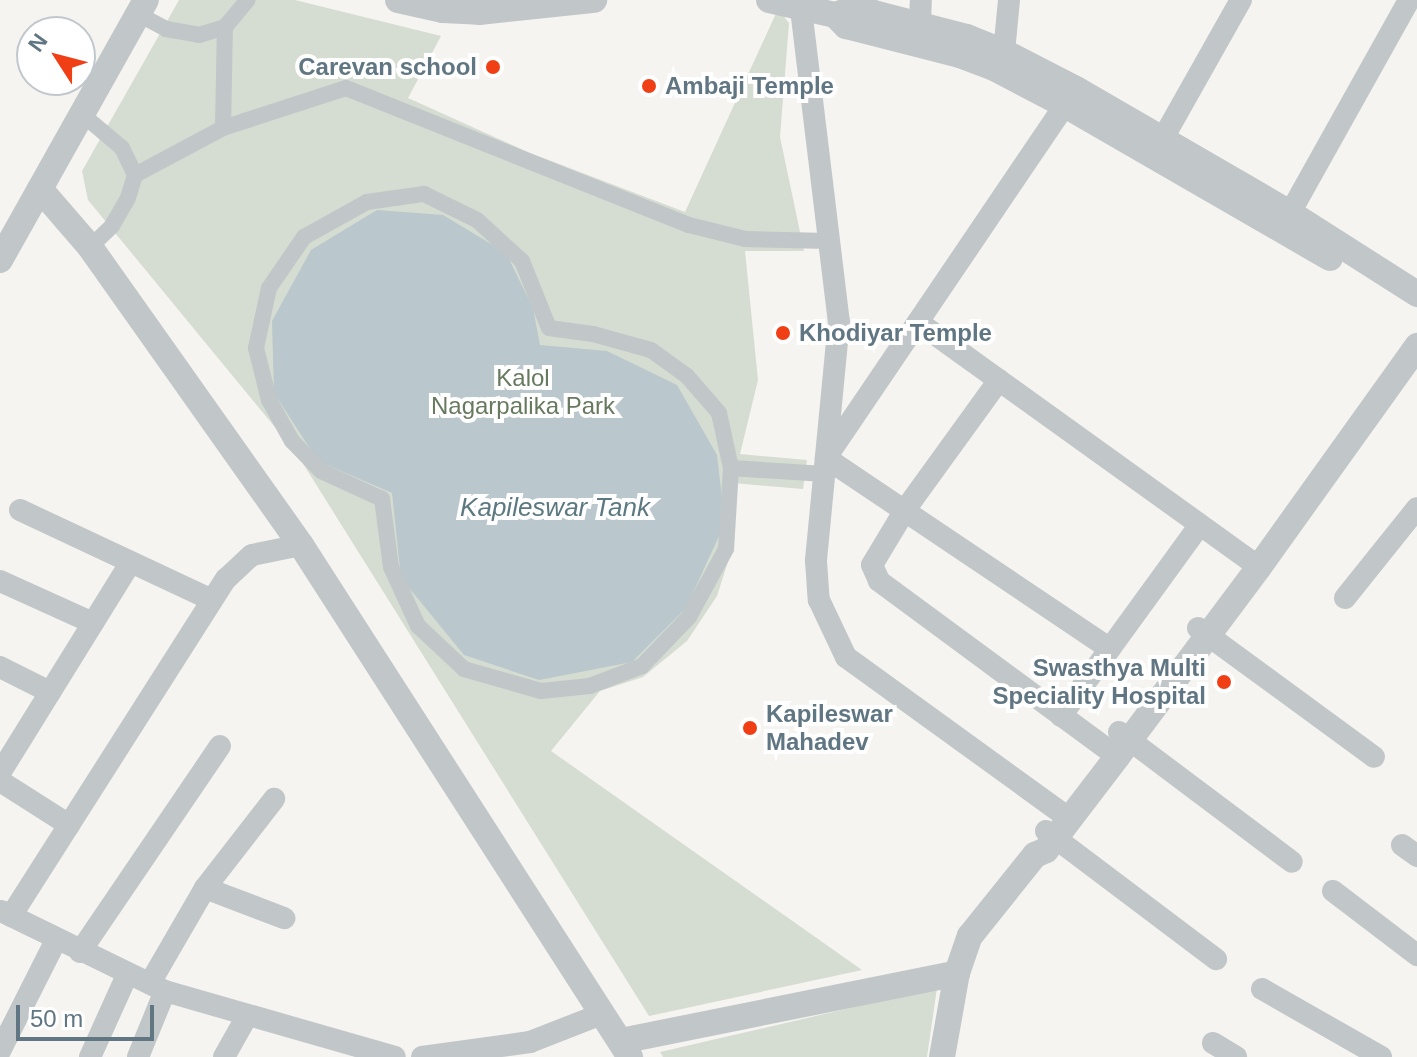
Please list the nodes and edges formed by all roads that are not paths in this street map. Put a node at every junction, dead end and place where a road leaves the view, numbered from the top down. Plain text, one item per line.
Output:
1 (248, 0) edge
2 (398, 0) edge
3 (594, 0) edge
4 (769, 0) edge
5 (1031, 0) edge
6 (1241, 0) edge
7 (1409, 0) edge
8 (801, 5) edge
9 (1009, 5) edge
10 (142, 7) edge
11 (921, 12) edge
12 (835, 15) junction
13 (225, 27) junction
14 (1004, 52) junction
15 (1071, 97) junction
16 (83, 115) junction
17 (223, 128) junction
18 (1162, 140) junction
19 (135, 175) junction
20 (40, 189) junction
21 (1290, 213) junction
22 (829, 241) junction
23 (90, 247) junction
24 (0, 260) edge
25 (1417, 294) edge
26 (1417, 309) edge
27 (918, 322) junction
28 (1417, 324) edge
29 (1417, 346) edge
30 (999, 380) junction
31 (825, 466) junction
32 (731, 468) junction
33 (1417, 508) edge
34 (20, 510) dead end
35 (905, 510) junction
36 (1200, 525) junction
37 (301, 545) junction
38 (1249, 560) junction
39 (131, 562) junction
40 (0, 581) edge
41 (1345, 598) dead end
42 (212, 600) junction
43 (93, 623) junction
44 (1203, 631) junction
45 (1110, 649) junction
46 (0, 667) edge
47 (50, 692) junction
48 (1061, 716) junction
49 (1118, 740) junction
50 (220, 746) dead end
51 (1374, 757) dead end
52 (0, 773) edge
53 (0, 781) edge
54 (274, 799) dead end
55 (69, 825) junction
56 (1053, 826) junction
57 (1292, 862) dead end
58 (205, 888) junction
59 (1333, 891) dead end
60 (6, 913) edge
61 (284, 918) dead end
62 (56, 940) junction
63 (80, 952) junction
64 (1417, 955) edge
65 (1216, 959) dead end
66 (957, 973) junction
67 (127, 975) junction
68 (157, 987) junction
69 (1262, 989) dead end
70 (604, 1013) junction
71 (247, 1016) junction
72 (1213, 1043) dead end
73 (315, 1047) edge
74 (626, 1049) edge
75 (0, 1051) edge
76 (1368, 1054) edge
77 (90, 1057) edge
78 (138, 1057) edge
79 (224, 1057) edge
80 (395, 1057) edge
81 (422, 1057) edge
82 (942, 1057) edge
83 (1236, 1057) edge

1 - 13 street
2 - 3 street
4 - 8 street
5 - 9 street
6 - 18 street
7 - 21 street
8 - 12 street
8 - 22 street
9 - 14 street
10 - 13 street
10 - 16 street
11 - 12 street
11 - 14 street
12 - 15 street
13 - 17 street
14 - 15 street
15 - 18 street
15 - 26 street
15 - 27 street
16 - 19 street
16 - 20 street
17 - 19 street
17 - 22 street
18 - 21 street
19 - 23 street
20 - 23 street
20 - 24 street
21 - 25 street
22 - 31 street
23 - 37 street
27 - 30 street
27 - 31 street
28 - 38 street
29 - 44 street
30 - 35 street
30 - 36 street
31 - 32 street
31 - 35 street
31 - 56 street
32 - 32 street
33 - 41 street
34 - 39 street
35 - 45 street
35 - 48 street
36 - 38 street
36 - 45 street
37 - 42 street
37 - 70 street
38 - 44 street
39 - 42 street
39 - 43 street
40 - 43 street
42 - 55 street
43 - 47 street
44 - 49 street
44 - 51 street
45 - 48 street
46 - 47 street
47 - 52 street
48 - 49 street
49 - 56 street
49 - 57 street
50 - 63 street
53 - 55 street
54 - 58 street
55 - 60 street
56 - 65 street
56 - 66 street
58 - 61 street
58 - 68 street
59 - 64 street
60 - 62 street
62 - 63 street
62 - 75 street
63 - 67 street
66 - 74 street
66 - 82 street
67 - 68 street
67 - 77 street
68 - 71 street
68 - 78 street
69 - 76 street
70 - 74 street
70 - 81 street
71 - 73 street
71 - 79 street
72 - 83 street
73 - 80 street

